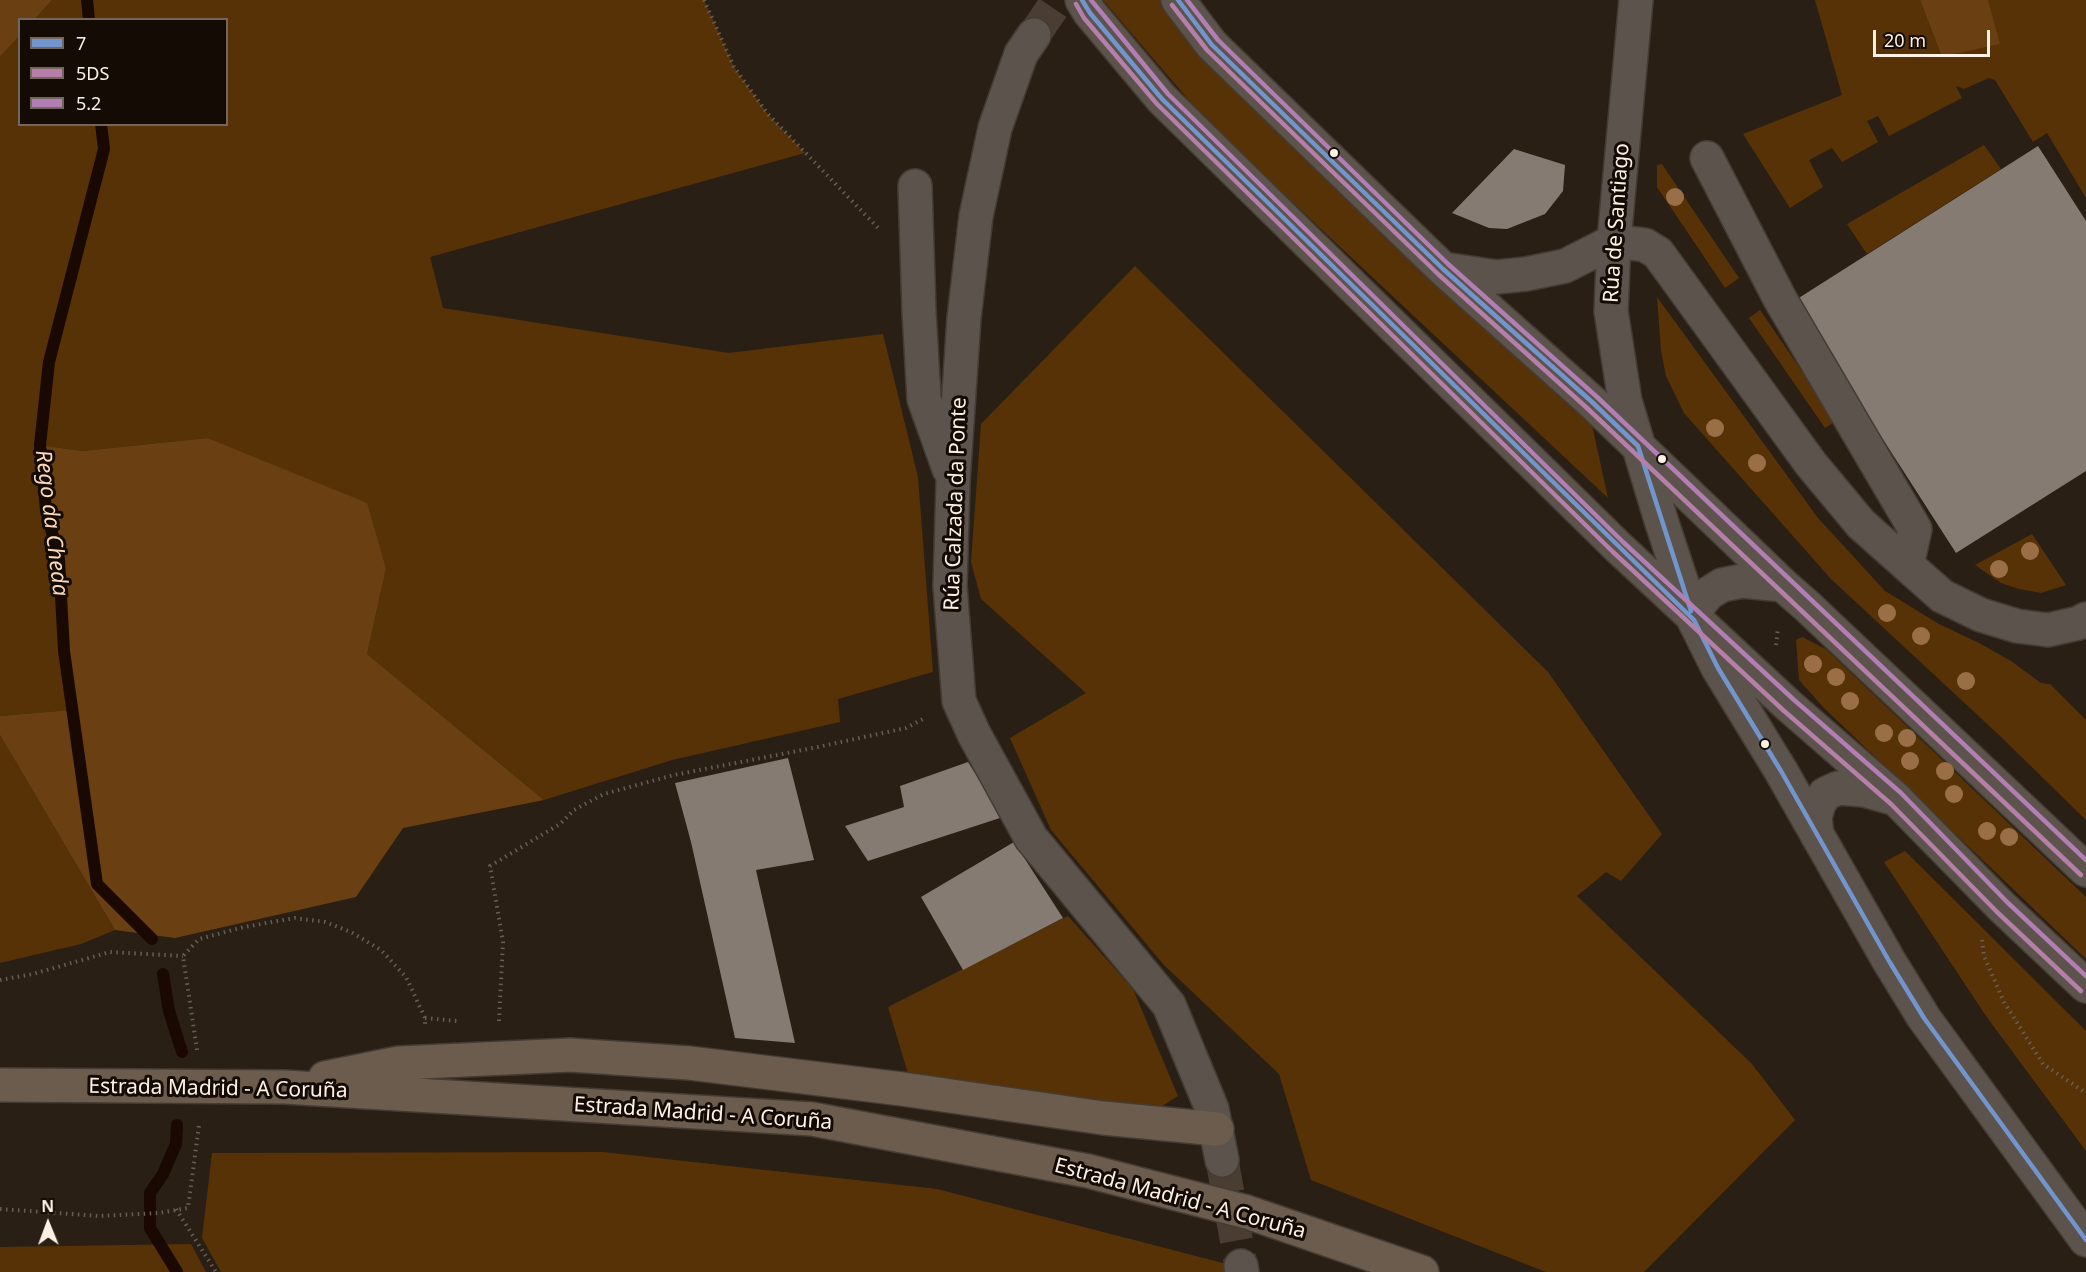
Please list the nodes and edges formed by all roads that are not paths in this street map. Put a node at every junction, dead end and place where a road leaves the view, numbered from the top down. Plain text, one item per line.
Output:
1 (1082, 0) edge
2 (1178, 0) edge
3 (1636, 0) edge
4 (1034, 35) tunnel mouth
5 (1707, 158) dead end
6 (915, 186) dead end
7 (1614, 241) junction
8 (1443, 269) junction
9 (1638, 446) junction
10 (953, 482) junction
11 (1907, 565) junction
12 (1783, 585) junction
13 (2086, 619) edge
14 (1694, 620) junction
15 (1896, 799) junction
16 (1817, 835) junction
17 (2086, 870) edge
18 (2086, 986) edge
19 (0, 1085) edge
20 (284, 1087) junction
21 (1219, 1144) joint
22 (2086, 1240) edge
23 (1417, 1271) edge

1 - 14 street
2 - 8 street
3 - 7 street, Rúa de Santiago
4 - 10 street, Rúa Calzada da Ponte
5 - 11 street
6 - 10 street
7 - 8 street
7 - 9 street, Rúa de Santiago
7 - 11 street
8 - 9 street
9 - 12 street
9 - 14 street, Rúa de Santiago
10 - 21 street, Rúa Calzada da Ponte
11 - 13 street
12 - 14 street
12 - 17 street
14 - 15 street
14 - 16 street, Rúa de Santiago
15 - 16 street
15 - 18 street
16 - 22 street, Rúa de Santiago
19 - 20 highway, Estrada Madrid - A Coruña
20 - 21 highway
20 - 23 highway, Estrada Madrid - A Coruña

